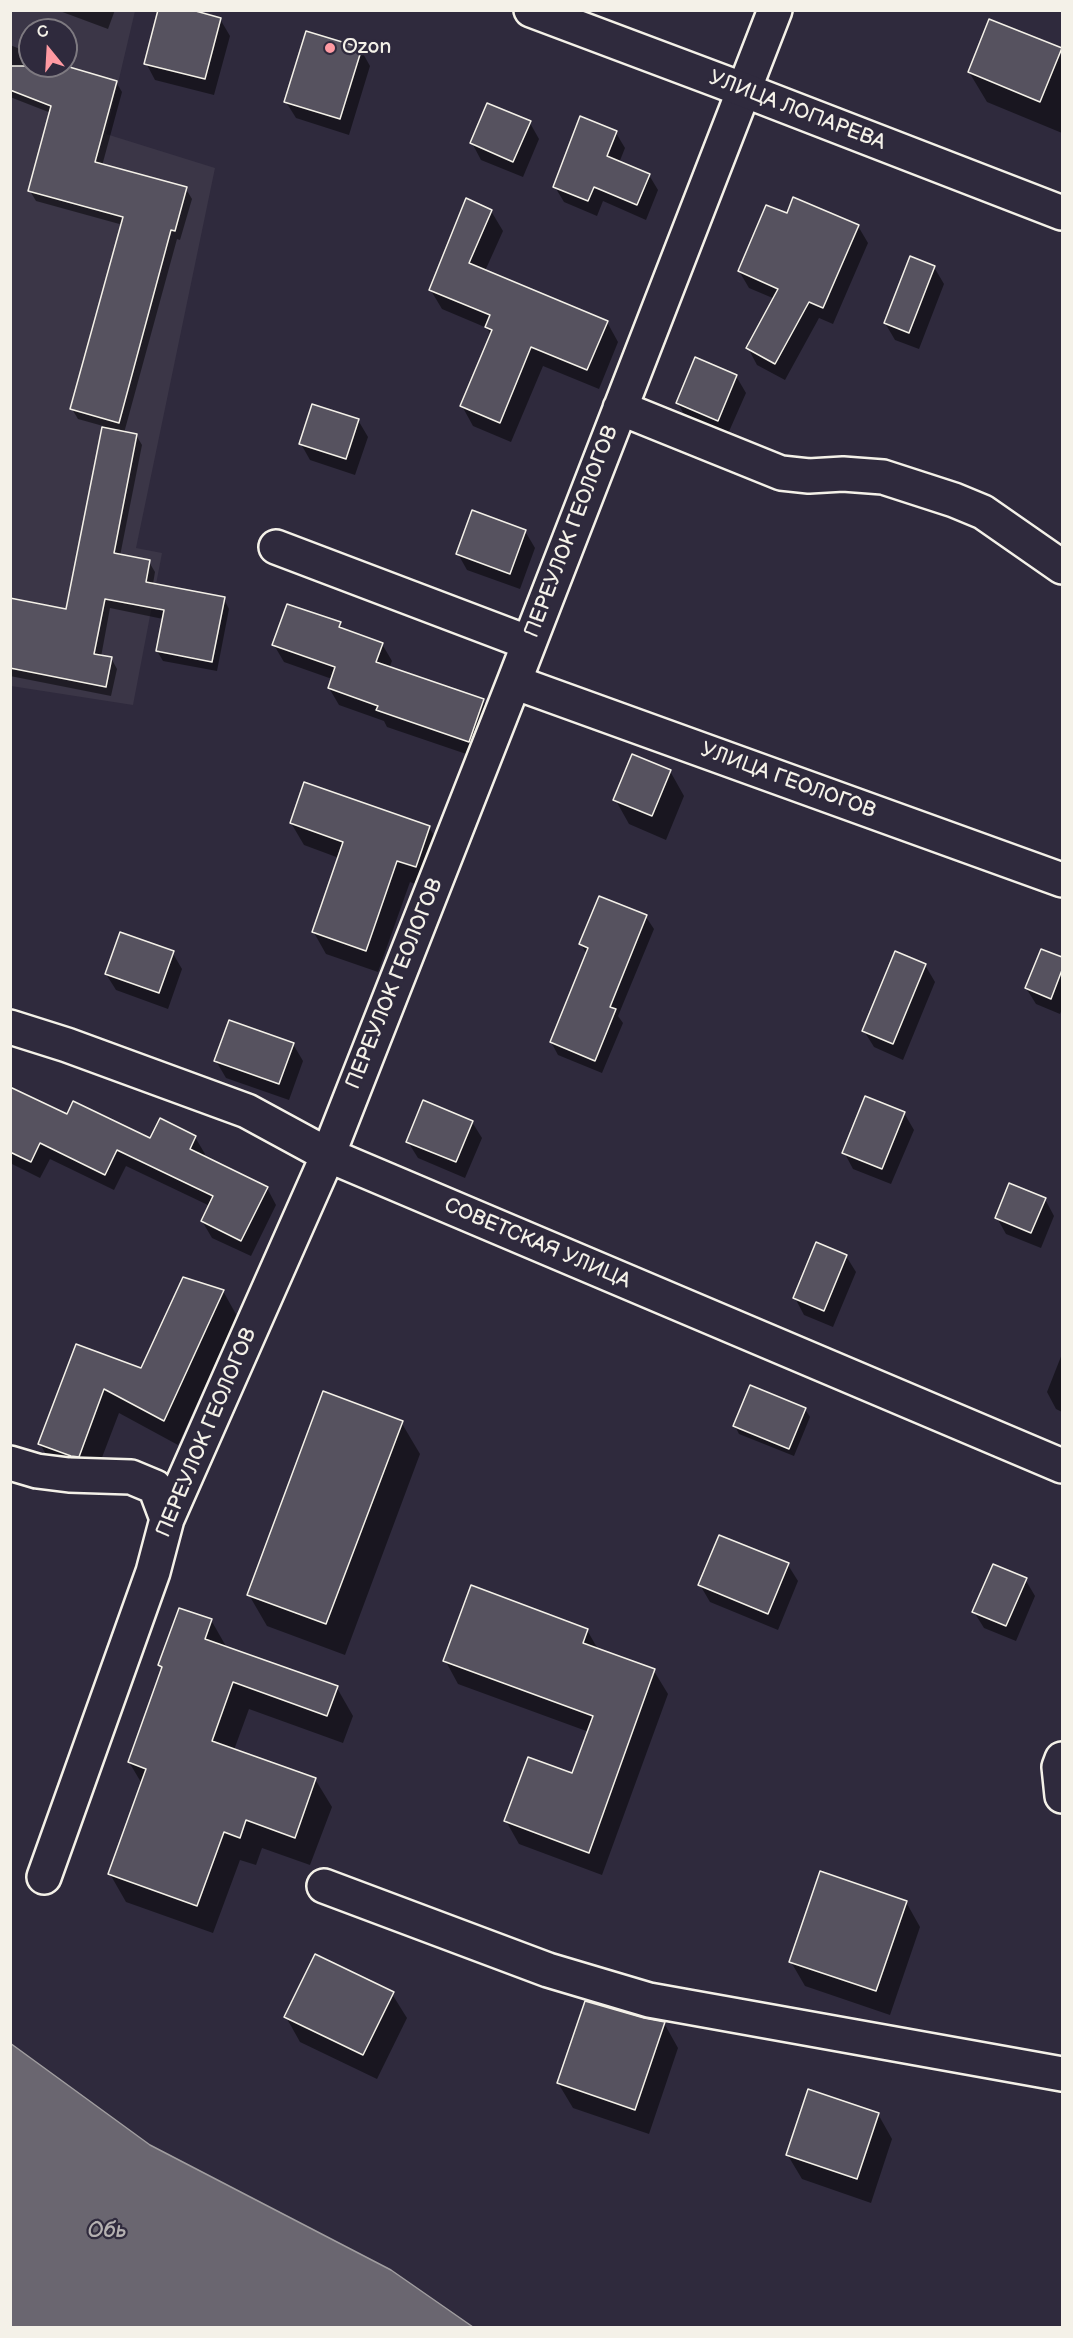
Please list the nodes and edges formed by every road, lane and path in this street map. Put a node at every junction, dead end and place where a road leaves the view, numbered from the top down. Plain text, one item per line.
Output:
1 (531, 10) edge
2 (775, 10) edge
3 (744, 90) junction
4 (1062, 213) edge
5 (620, 408) junction
6 (276, 547) dead end
7 (1062, 567) edge
8 (529, 644) junction
9 (514, 682) junction
10 (1062, 880) edge
11 (10, 1028) edge
12 (328, 1155) junction
13 (10, 1463) edge
14 (1062, 1466) edge
15 (167, 1519) junction
16 (1062, 1759) edge
17 (1062, 1796) edge
18 (44, 1877) dead end
19 (324, 1886) dead end
20 (1062, 2074) edge

1 - 3 street, УЛИЦА ЛОПАРЕВА
2 - 3 street, ПЕРЕУЛОК ГЕОЛОГОВ
3 - 4 street, УЛИЦА ЛОПАРЕВА
3 - 5 street, ПЕРЕУЛОК ГЕОЛОГОВ
5 - 7 street
5 - 8 street, ПЕРЕУЛОК ГЕОЛОГОВ
6 - 8 street
8 - 9 street, ПЕРЕУЛОК ГЕОЛОГОВ
9 - 10 street, УЛИЦА ГЕОЛОГОВ
9 - 12 street, ПЕРЕУЛОК ГЕОЛОГОВ
11 - 12 street, СОВЕТСКАЯ УЛИЦА
12 - 14 street, СОВЕТСКАЯ УЛИЦА
12 - 15 street, ПЕРЕУЛОК ГЕОЛОГОВ
13 - 15 street
15 - 18 street, ПЕРЕУЛОК ГЕОЛОГОВ
16 - 17 street
19 - 20 street

